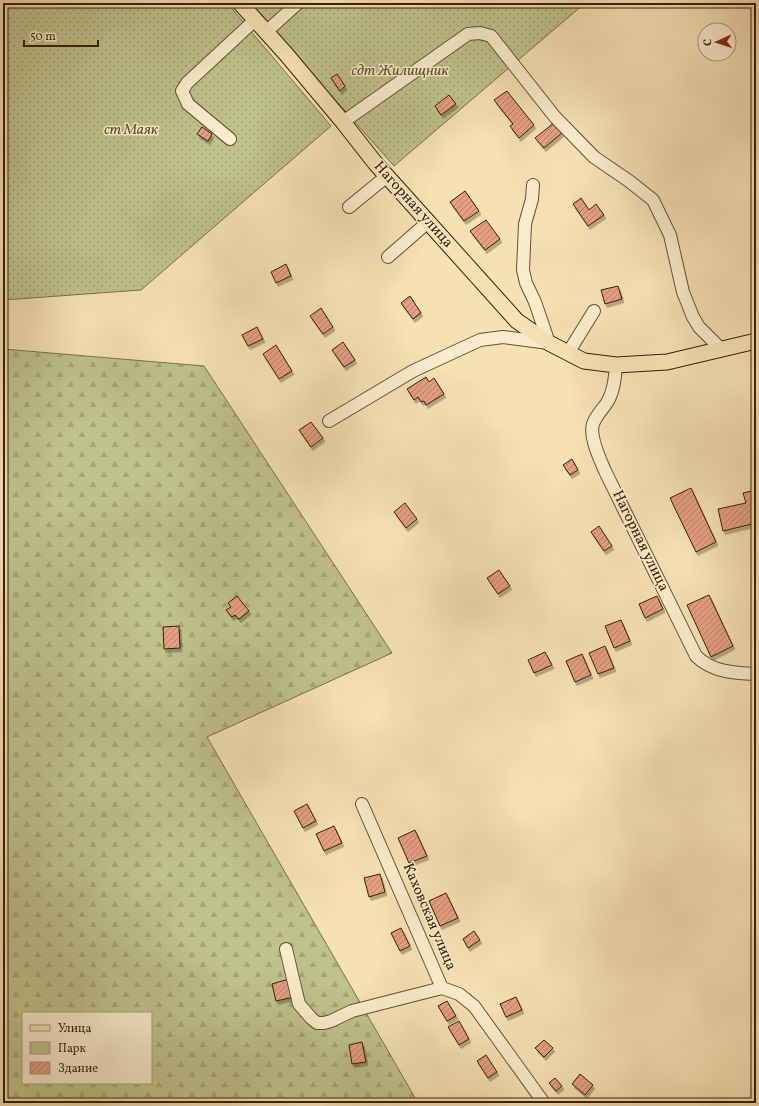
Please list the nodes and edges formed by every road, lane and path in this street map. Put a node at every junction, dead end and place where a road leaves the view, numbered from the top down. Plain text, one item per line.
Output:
1 (240, 3) edge
2 (298, 3) edge
3 (255, 20) junction
4 (266, 32) junction
5 (343, 122) junction
6 (230, 139) dead end
7 (388, 176) junction
8 (533, 185) dead end
9 (349, 207) dead end
10 (428, 222) junction
11 (388, 257) dead end
12 (594, 311) dead end
13 (756, 341) edge
14 (549, 343) junction
15 (721, 349) junction
16 (568, 353) junction
17 (616, 365) junction
18 (329, 421) dead end
19 (756, 674) edge
20 (362, 804) dead end
21 (286, 949) dead end
22 (442, 988) junction
23 (544, 1103) edge

1 - 3 main road, Нагорная улица
2 - 4 street
3 - 4 main road, Нагорная улица
3 - 6 street
4 - 5 main road, Нагорная улица
5 - 7 main road, Нагорная улица
5 - 15 street
7 - 9 street
7 - 10 main road, Нагорная улица
8 - 14 street
10 - 11 street
10 - 14 main road, Нагорная улица
12 - 16 street
13 - 15 main road, Нагорная улица
14 - 16 main road, Нагорная улица
14 - 18 street
15 - 17 main road, Нагорная улица
16 - 17 main road, Нагорная улица
17 - 19 street, Нагорная улица
20 - 22 street, Каховская улица
21 - 22 street
22 - 23 street, Каховская улица

